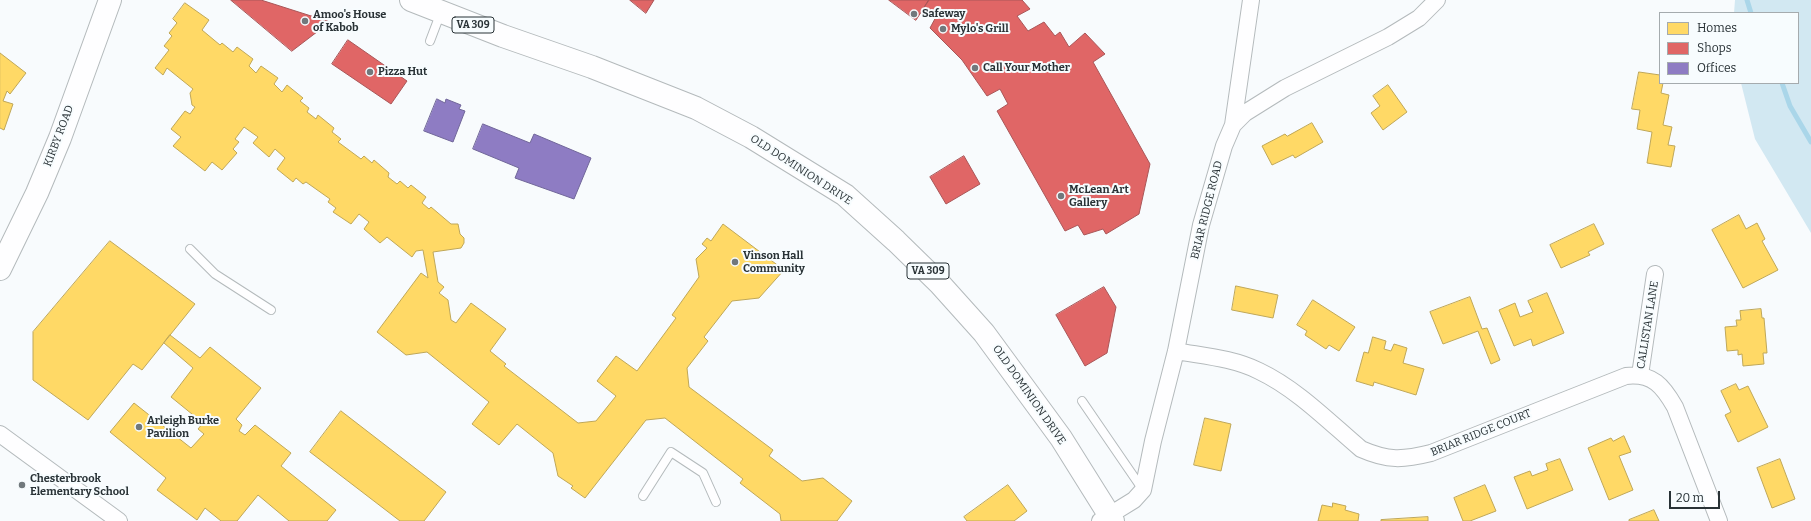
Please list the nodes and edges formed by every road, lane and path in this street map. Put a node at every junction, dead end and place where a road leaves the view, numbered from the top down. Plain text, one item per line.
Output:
1 (110, 0) edge
2 (411, 0) edge
3 (1251, 0) edge
4 (1437, 0) edge
5 (441, 12) junction
6 (430, 41) dead end
7 (1233, 125) junction
8 (190, 249) dead end
9 (0, 269) edge
10 (1655, 274) dead end
11 (271, 310) dead end
12 (1176, 351) junction
13 (1640, 375) junction
14 (1082, 401) dead end
15 (0, 434) edge
16 (1143, 490) junction
17 (643, 496) dead end
18 (716, 502) dead end
19 (1107, 519) edge
20 (119, 521) edge
21 (1719, 521) edge

1 - 9 main road, KIRBY ROAD
2 - 5 main road, OLD DOMINION DRIVE / VA 309
3 - 7 street
4 - 7 street, BRIAR RIDGE ROAD
5 - 6 lane
5 - 19 main road, OLD DOMINION DRIVE / VA 309
7 - 12 street, BRIAR RIDGE ROAD
8 - 11 lane
10 - 13 street, CALLISTAN LANE
12 - 13 street, BRIAR RIDGE COURT
12 - 16 street, BRIAR RIDGE ROAD
13 - 21 street
14 - 16 lane
15 - 20 street
16 - 19 street
17 - 18 lane

